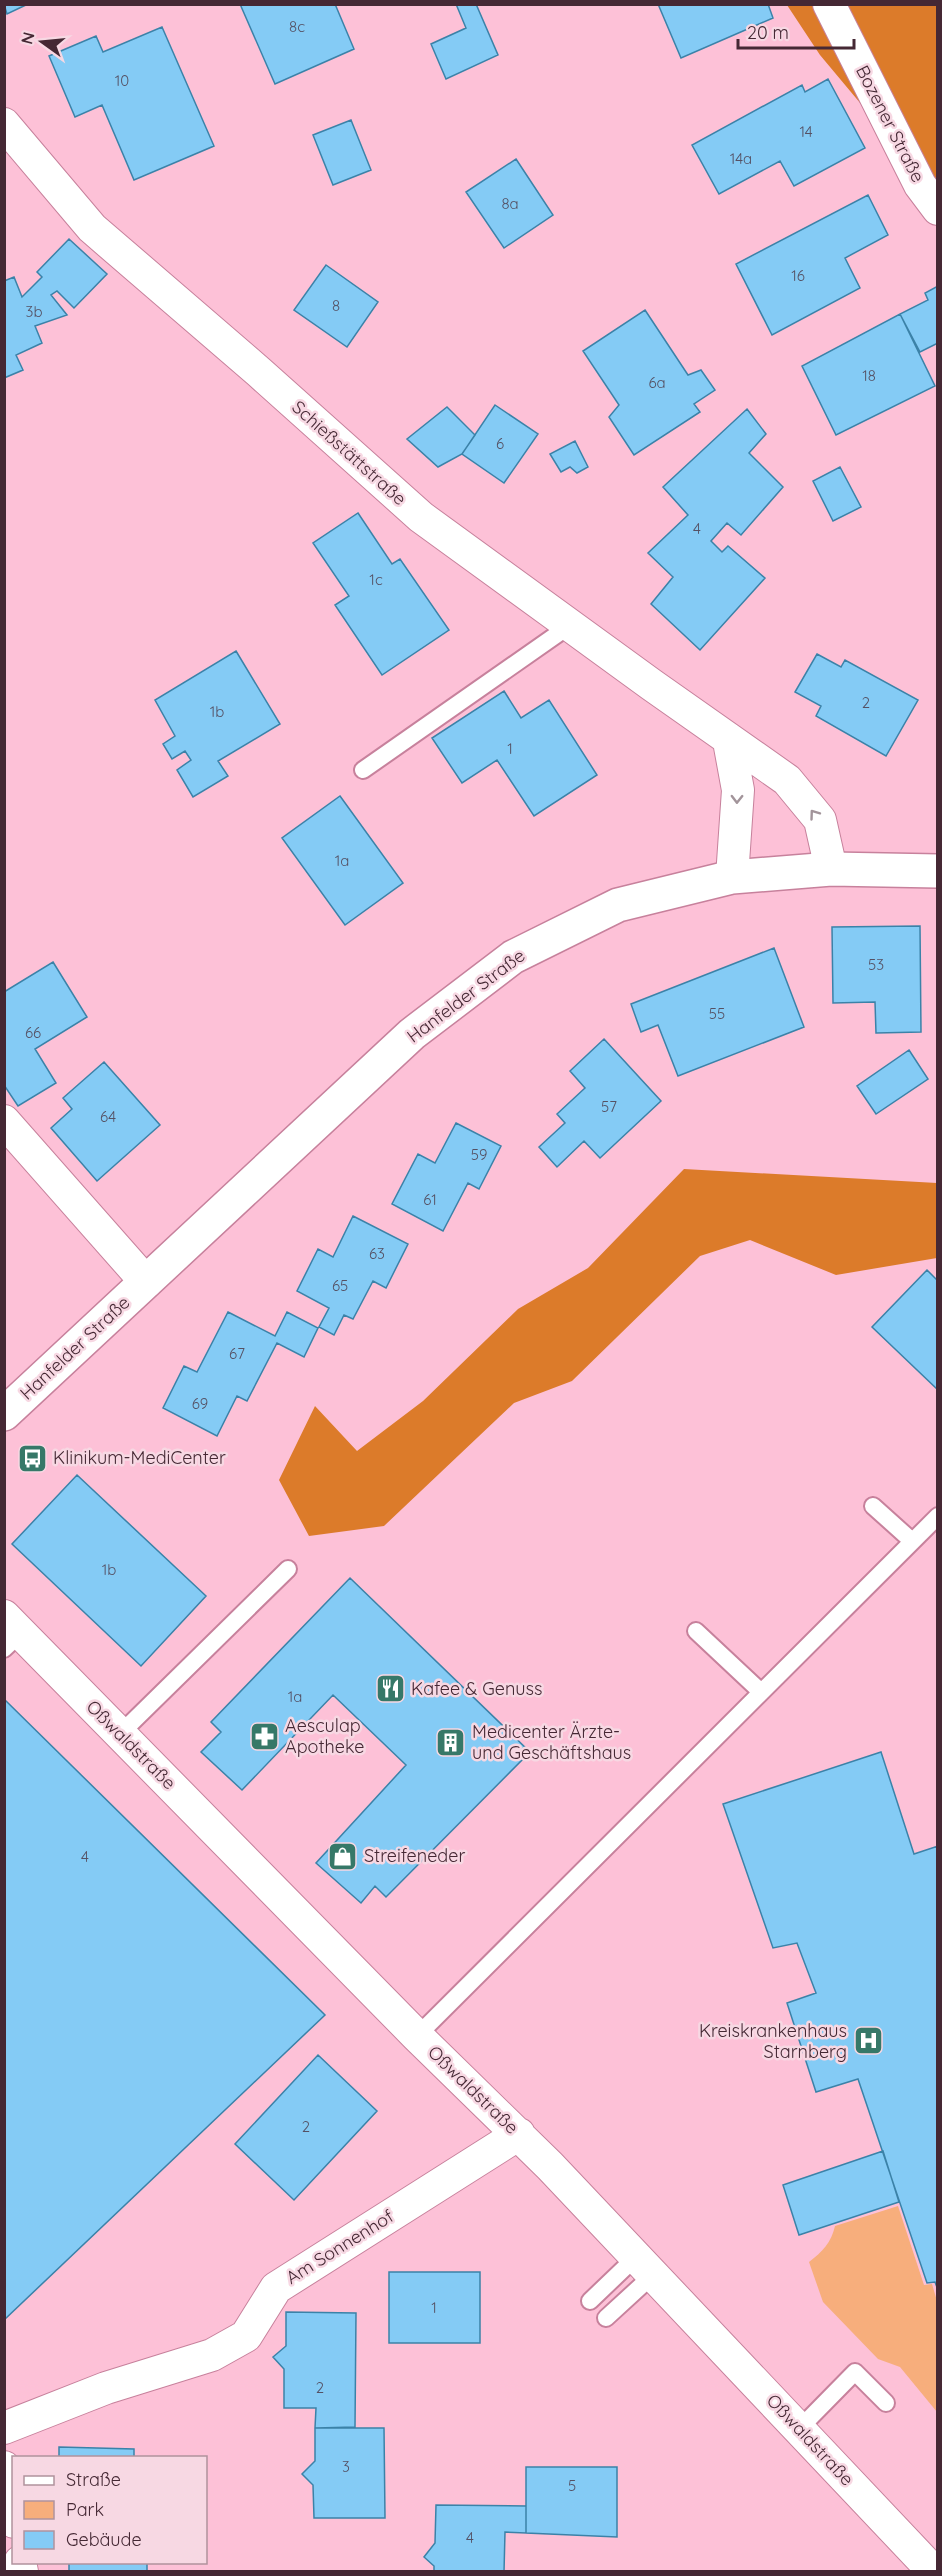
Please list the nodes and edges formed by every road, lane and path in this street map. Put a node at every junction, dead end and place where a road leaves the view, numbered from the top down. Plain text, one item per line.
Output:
1 (829, 4) edge
2 (4, 124) edge
3 (938, 209) edge
4 (569, 626) junction
5 (729, 741) junction
6 (363, 770) dead end
7 (831, 869) junction
8 (938, 871) edge
9 (732, 877) junction
10 (4, 1121) edge
11 (146, 1282) junction
12 (4, 1414) edge
13 (873, 1506) dead end
14 (938, 1516) edge
15 (912, 1541) junction
16 (288, 1569) dead end
17 (696, 1631) dead end
18 (10, 1632) edge
19 (761, 1692) junction
20 (120, 1734) junction
21 (417, 2036) junction
22 (519, 2134) junction
23 (645, 2265) junction
24 (590, 2301) dead end
25 (606, 2318) dead end
26 (886, 2403) dead end
27 (4, 2428) edge
28 (800, 2428) junction
29 (4, 2467) edge
30 (12, 2511) edge
31 (934, 2571) edge

1 - 3 street, Bozener Straße
2 - 4 street, Schießstättstraße
4 - 5 street, Schießstättstraße
4 - 6 lane
7 -> 5 street, Schießstättstraße
5 -> 9 street
7 - 8 street, Hanfelder Straße
7 - 9 street, Hanfelder Straße
9 - 11 street, Hanfelder Straße
10 - 11 street, Hanfelder Straße
11 - 12 street, Hanfelder Straße
13 - 15 lane
14 - 15 lane
15 - 19 lane
16 - 20 lane
17 - 19 lane
18 - 20 street, Oßwaldstraße
19 - 21 lane
20 - 21 street, Oßwaldstraße
21 - 22 street, Oßwaldstraße
22 - 23 street, Oßwaldstraße
22 - 27 street, Am Sonnenhof
23 - 24 lane
23 - 25 lane
23 - 28 street, Oßwaldstraße
26 - 28 lane
28 - 31 street, Oßwaldstraße
29 - 30 street

